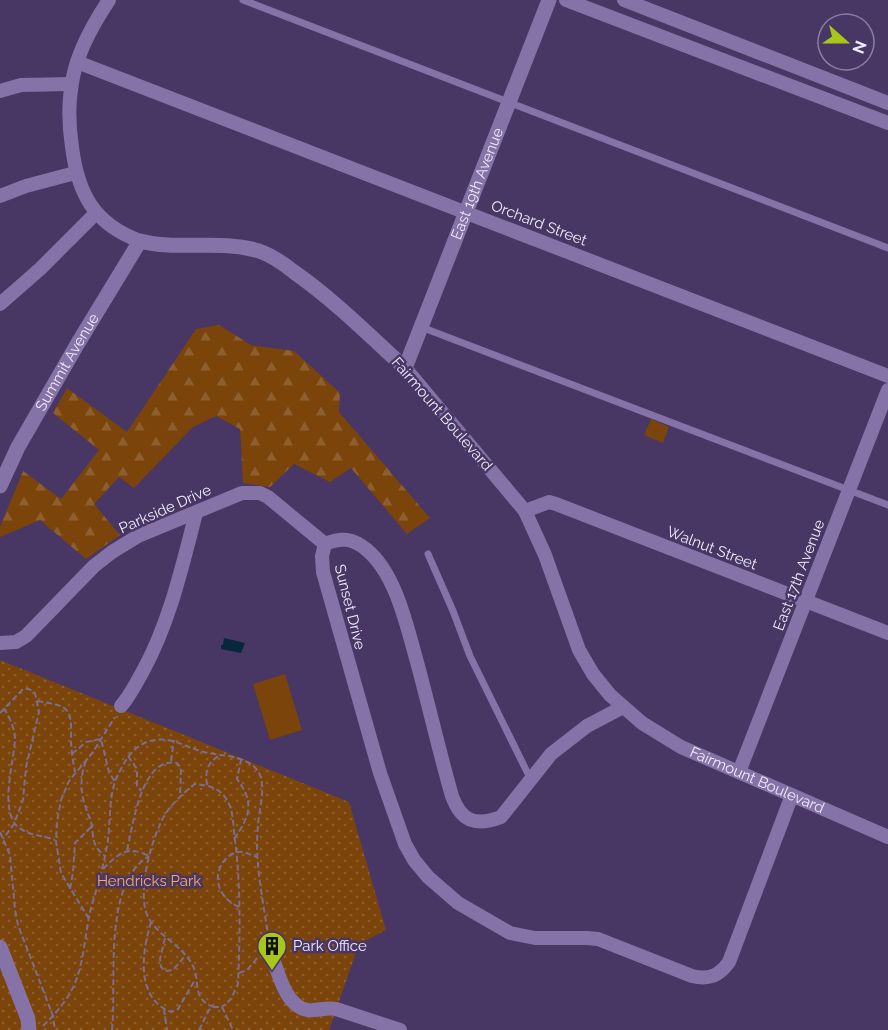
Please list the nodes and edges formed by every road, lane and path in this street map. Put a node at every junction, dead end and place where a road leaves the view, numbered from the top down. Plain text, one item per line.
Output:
1 (109, 0) edge
2 (243, 0) edge
3 (549, 0) edge
4 (566, 0) edge
5 (624, 0) edge
6 (77, 62) junction
7 (71, 84) junction
8 (0, 91) edge
9 (508, 103) junction
10 (888, 103) edge
11 (888, 123) edge
12 (75, 173) junction
13 (0, 196) edge
14 (465, 212) junction
15 (96, 213) junction
16 (140, 241) junction
17 (888, 248) edge
18 (0, 304) edge
19 (422, 327) junction
20 (405, 368) junction
21 (888, 376) edge
22 (888, 390) edge
23 (0, 486) edge
24 (849, 490) junction
25 (888, 505) edge
26 (525, 511) junction
27 (196, 513) junction
28 (325, 544) junction
29 (428, 554) dead end
30 (807, 602) junction
31 (888, 633) edge
32 (0, 643) edge
33 (37, 701) junction
34 (121, 706) joint
35 (623, 707) junction
36 (4, 708) junction
37 (0, 714) edge
38 (101, 739) junction
39 (174, 740) junction
40 (72, 754) junction
41 (220, 755) junction
42 (128, 756) junction
43 (88, 757) junction
44 (241, 760) junction
45 (171, 762) junction
46 (75, 772) junction
47 (739, 772) junction
48 (531, 780) junction
49 (115, 782) junction
50 (207, 785) junction
51 (142, 791) junction
52 (792, 795) junction
53 (180, 797) junction
54 (14, 824) junction
55 (92, 826) junction
56 (0, 832) edge
57 (888, 837) edge
58 (234, 838) junction
59 (3, 839) junction
60 (56, 841) junction
61 (127, 850) junction
62 (237, 853) junction
63 (105, 856) junction
64 (149, 856) junction
65 (257, 857) junction
66 (102, 869) junction
67 (70, 889) junction
68 (239, 907) junction
69 (89, 919) junction
70 (151, 922) junction
71 (165, 938) junction
72 (0, 948) edge
73 (271, 953) junction
74 (185, 956) junction
75 (239, 973) junction
76 (196, 978) junction
77 (214, 1006) junction
78 (222, 1008) junction
79 (164, 1009) junction
80 (53, 1016) junction
81 (29, 1030) edge
82 (39, 1030) edge
83 (55, 1030) edge
84 (112, 1030) edge
85 (167, 1030) edge
86 (199, 1030) edge
87 (232, 1030) edge
88 (400, 1030) edge

1 - 6 street, Fairmount Boulevard
2 - 9 lane
3 - 9 street, East 19th Avenue
4 - 11 street
5 - 10 street
6 - 7 street, Fairmount Boulevard
6 - 14 street, Orchard Street
7 - 8 street
7 - 12 street, Fairmount Boulevard
9 - 14 street, East 19th Avenue
9 - 17 lane
12 - 13 street
12 - 15 street, Fairmount Boulevard
14 - 19 street, East 19th Avenue
14 - 21 street, Orchard Street
15 - 16 street, Fairmount Boulevard
15 - 18 street
16 - 20 street, Fairmount Boulevard
16 - 23 street, Summit Avenue
19 - 20 street, East 19th Avenue
19 - 24 lane
20 - 26 street, Fairmount Boulevard
22 - 24 street, East 17th Avenue
24 - 25 lane
24 - 30 street, East 17th Avenue
26 - 30 street, Walnut Street
26 - 35 street, Fairmount Boulevard
27 - 28 street, Parkside Drive
27 - 32 street, Parkside Drive
27 - 34 street
28 - 48 street, Sunset Drive
28 - 52 street, Sunset Drive
29 - 48 lane
30 - 31 street, Walnut Street
30 - 47 street, East 17th Avenue
33 - 36 path
33 - 40 path
33 - 54 path
34 - 38 path
35 - 47 street, Fairmount Boulevard
35 - 48 street, Sunset Drive
36 - 37 path
36 - 54 path
38 - 40 path
38 - 43 path
38 - 49 path
39 - 41 path
39 - 42 path
39 - 45 path
40 - 46 path
41 - 44 path
41 - 50 path
42 - 49 path
42 - 51 path
43 - 46 path
43 - 55 path
44 - 58 path
44 - 65 path
45 - 51 path
45 - 53 path
46 - 60 path
47 - 52 street, Fairmount Boulevard
49 - 63 path
50 - 53 path
50 - 58 path
51 - 61 path
52 - 57 street, Fairmount Boulevard
53 - 64 path
54 - 59 path
54 - 60 path
55 - 63 path
55 - 67 path
56 - 59 path
58 - 62 path
59 - 80 path
60 - 67 path
61 - 64 path
61 - 66 path
62 - 65 path
62 - 68 path
62 - 68 path
63 - 66 path
64 - 70 path
64 - 84 path
65 - 73 path
66 - 69 path
67 - 69 path
68 - 75 path
69 - 80 path
70 - 71 path
70 - 79 path
71 - 74 path
71 - 74 path
72 - 81 street
73 - 75 path
73 - 88 street
74 - 76 path
75 - 78 path
76 - 77 path
76 - 79 path
77 - 78 path
77 - 86 path
78 - 87 path
79 - 85 path
80 - 82 path
80 - 83 path

